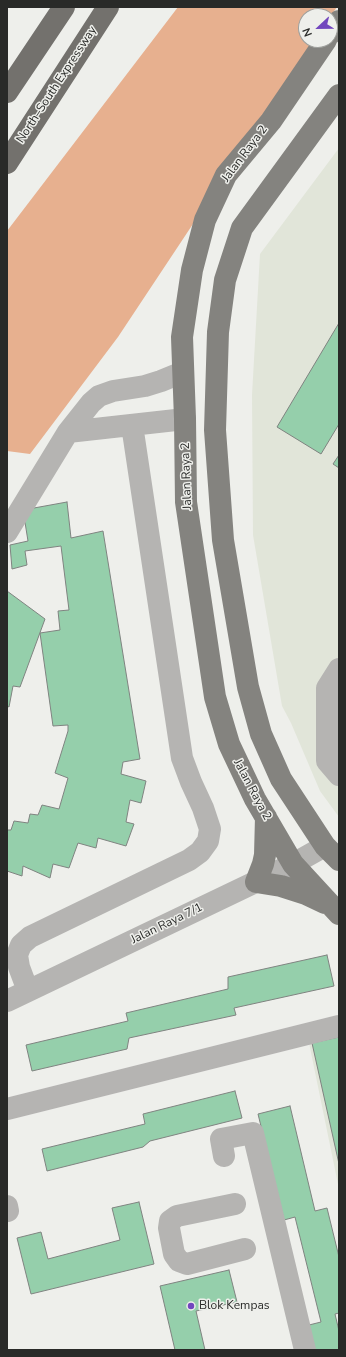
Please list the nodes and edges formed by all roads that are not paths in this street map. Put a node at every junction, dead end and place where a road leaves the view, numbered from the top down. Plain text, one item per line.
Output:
1 (64, 7) edge
2 (108, 7) edge
3 (320, 48) edge
4 (7, 92) edge
5 (339, 95) edge
6 (7, 163) edge
7 (183, 372) junction
8 (185, 419) junction
9 (132, 425) junction
10 (68, 432) junction
11 (7, 532) edge
12 (339, 669) edge
13 (339, 775) edge
14 (266, 817) junction
15 (332, 853) edge
16 (293, 864) junction
17 (256, 882) junction
18 (335, 910) edge
19 (28, 991) junction
20 (7, 1001) edge
21 (339, 1026) edge
22 (7, 1109) edge
23 (224, 1156) dead end
24 (235, 1204) dead end
25 (245, 1249) dead end
26 (305, 1350) edge

1 - 4 highway
2 - 6 highway, North–South Expressway
3 - 7 main road, Jalan Raya 2
5 - 15 main road
7 - 8 main road, Jalan Raya 2
7 - 10 street
8 - 9 street
8 - 14 main road, Jalan Raya 2
9 - 10 street
9 - 19 street
10 - 11 street
12 - 13 street
14 - 16 main road, Jalan Raya 2
14 - 17 main road
15 - 16 street, Jalan Raya 7/1
16 - 17 street, Jalan Raya 7/1
16 - 18 main road, Jalan Raya 2
17 - 18 main road
17 - 19 street, Jalan Raya 7/1
19 - 20 street, Jalan Raya 7/1
21 - 22 street
23 - 26 street
24 - 25 street

